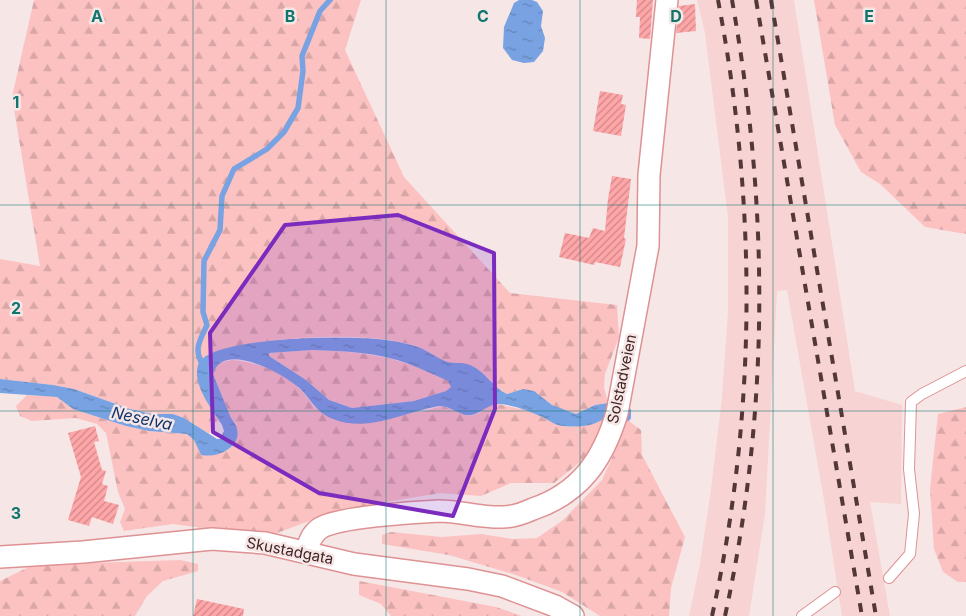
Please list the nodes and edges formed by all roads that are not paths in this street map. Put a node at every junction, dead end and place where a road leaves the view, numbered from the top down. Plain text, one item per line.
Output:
1 (667, 0) edge
2 (966, 371) edge
3 (307, 552) junction
4 (0, 557) edge
5 (889, 578) dead end
6 (836, 592) dead end
7 (573, 616) edge
8 (802, 616) edge

1 - 3 street, Solstadveien
2 - 5 lane
3 - 4 street, Skustadgata
3 - 7 street, Skustadgata
6 - 8 lane

